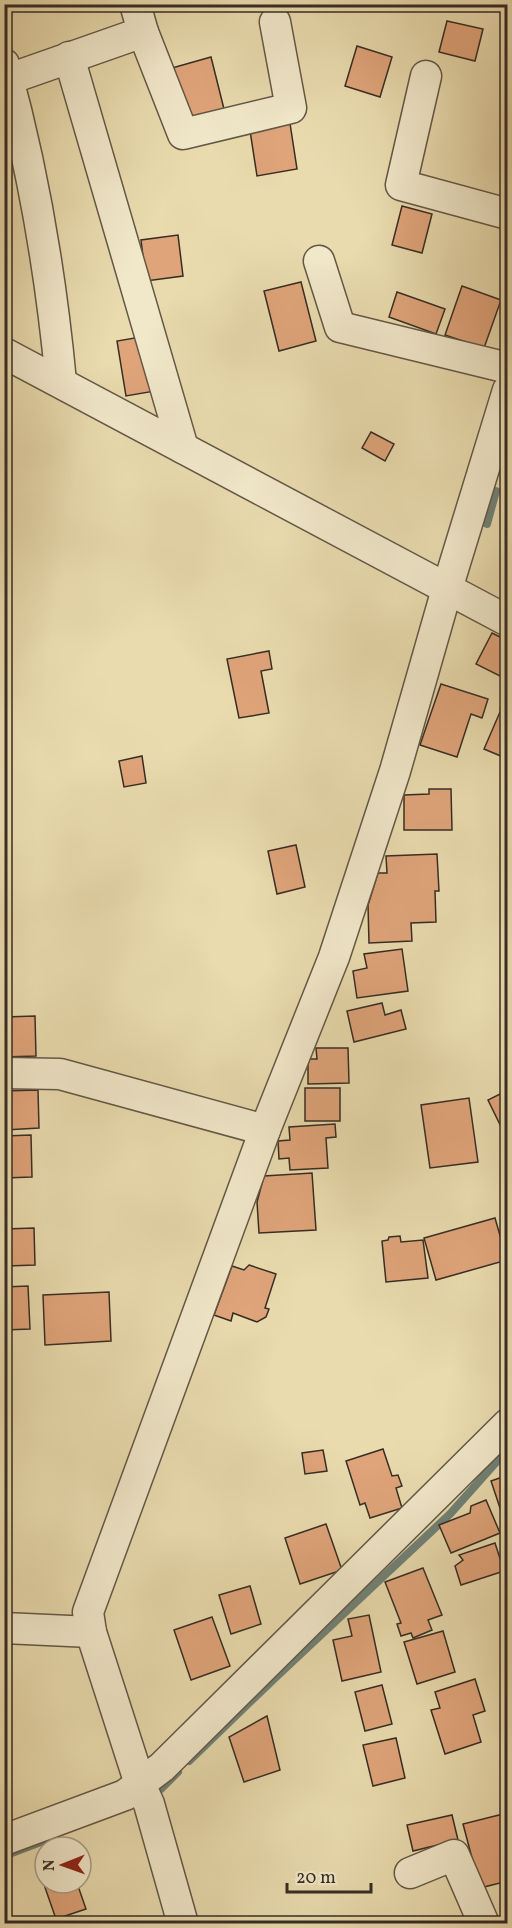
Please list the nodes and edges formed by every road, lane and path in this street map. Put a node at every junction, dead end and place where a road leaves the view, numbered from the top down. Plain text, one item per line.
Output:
1 (139, 18) edge
2 (275, 22) dead end
3 (69, 57) junction
4 (7, 71) edge
5 (426, 76) dead end
6 (507, 214) edge
7 (319, 261) dead end
8 (4, 353) edge
9 (507, 368) edge
10 (61, 382) junction
11 (507, 390) edge
12 (183, 448) junction
13 (447, 590) junction
14 (507, 621) edge
15 (4, 1073) edge
16 (265, 1130) junction
17 (507, 1424) edge
18 (4, 1628) edge
19 (91, 1632) junction
20 (144, 1793) junction
21 (4, 1839) edge
22 (410, 1873) dead end
23 (183, 1923) edge
24 (484, 1923) edge

1 - 2 street
1 - 3 street
3 - 4 street
3 - 12 street
4 - 10 street
5 - 6 street
7 - 9 street
8 - 10 street
10 - 12 street
11 - 13 street
12 - 13 street
13 - 14 street
13 - 16 street
15 - 16 street
16 - 19 street
17 - 20 street
18 - 19 street
19 - 20 street
20 - 21 street
20 - 23 street
22 - 24 street

